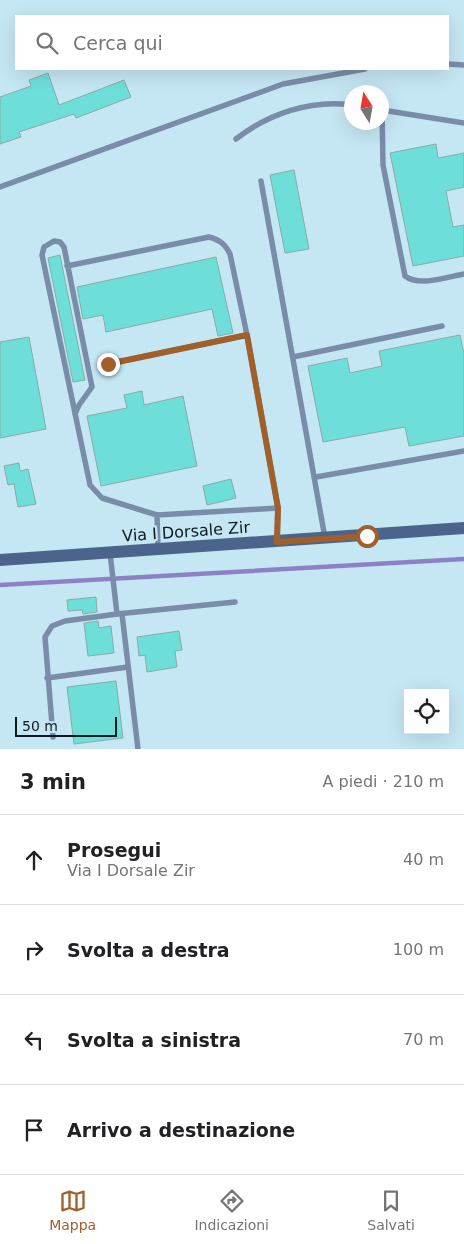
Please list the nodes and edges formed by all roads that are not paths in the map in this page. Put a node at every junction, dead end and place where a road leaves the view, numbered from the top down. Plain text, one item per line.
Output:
1 (449, 64) edge
2 (464, 65) edge
3 (360, 70) edge
4 (344, 105) edge
5 (389, 111) edge
6 (464, 123) edge
7 (382, 130) edge
8 (236, 139) dead end
9 (261, 181) dead end
10 (0, 187) edge
11 (68, 266) junction
12 (464, 274) edge
13 (442, 326) dead end
14 (247, 335) junction
15 (293, 357) junction
16 (108, 364) dead end
17 (76, 414) junction
18 (464, 451) edge
19 (316, 477) junction
20 (278, 508) junction
21 (157, 515) junction
22 (464, 528) edge
23 (325, 538) junction
24 (277, 542) junction
25 (158, 550) junction
26 (110, 553) junction
27 (0, 560) edge
28 (235, 602) dead end
29 (119, 614) junction
30 (128, 668) junction
31 (47, 678) junction
32 (53, 737) dead end
33 (138, 749) edge

1 - 2 lane
3 - 10 lane
4 - 8 lane
5 - 6 lane
7 - 12 lane
9 - 15 lane
11 - 14 lane
11 - 17 lane
11 - 17 lane
13 - 15 lane
14 - 16 lane
14 - 20 lane
15 - 19 lane
17 - 21 lane
18 - 19 lane
19 - 23 lane
20 - 21 lane
20 - 24 lane
21 - 25 lane
22 - 23 main road, Via I Dorsale Zir
23 - 24 main road, Via I Dorsale Zir
24 - 25 main road, Via I Dorsale Zir
25 - 26 main road, Via I Dorsale Zir
26 - 27 main road, Via I Dorsale Zir
26 - 29 lane
28 - 29 lane
29 - 30 lane
29 - 31 lane
30 - 31 lane
30 - 33 lane
31 - 32 lane

